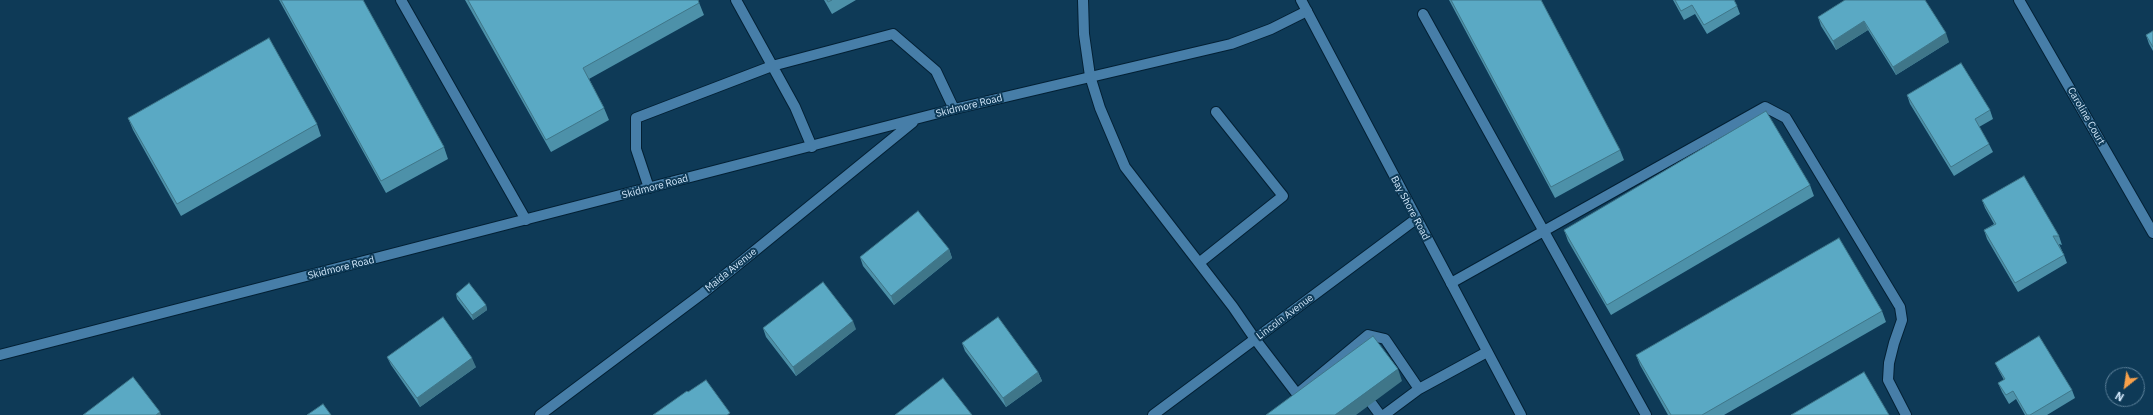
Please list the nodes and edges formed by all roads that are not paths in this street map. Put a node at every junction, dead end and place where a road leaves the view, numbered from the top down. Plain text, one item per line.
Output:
1 (401, 0) edge
2 (736, 0) edge
3 (1084, 0) edge
4 (1301, 0) edge
5 (2019, 0) edge
6 (1307, 11) junction
7 (1423, 14) dead end
8 (772, 66) junction
9 (1090, 76) junction
10 (954, 109) junction
11 (1216, 112) dead end
12 (916, 119) junction
13 (812, 147) junction
14 (649, 188) junction
15 (1416, 219) junction
16 (526, 220) junction
17 (1544, 231) junction
18 (2153, 232) edge
19 (1199, 263) junction
20 (1451, 284) junction
21 (1255, 340) junction
22 (1487, 352) junction
23 (0, 355) edge
24 (1338, 359) junction
25 (1347, 370) edge
26 (1319, 375) junction
27 (1328, 385) edge
28 (1305, 386) junction
29 (1419, 389) junction
30 (1296, 394) junction
31 (1312, 396) edge
32 (1286, 402) edge
33 (1372, 404) edge
34 (540, 415) edge
35 (1154, 415) edge
36 (1380, 415) edge
37 (1384, 415) edge
38 (1521, 415) edge
39 (1646, 415) edge
40 (1906, 415) edge

1 - 16 street
2 - 8 street
3 - 9 street
4 - 6 street, Bay Shore Road
5 - 18 street, Caroline Court
6 - 9 street, Skidmore Road
6 - 15 street, Bay Shore Road
7 - 17 street
8 - 10 street
8 - 13 street
8 - 14 street
9 - 10 street, Skidmore Road
9 - 19 street
10 - 12 street, Skidmore Road
11 - 19 street
12 - 13 street, Skidmore Road
12 - 34 street, Maida Avenue
13 - 14 street, Skidmore Road
14 - 16 street, Skidmore Road
15 - 20 street, Bay Shore Road
15 - 21 street, Lincoln Avenue
16 - 23 street, Skidmore Road
17 - 20 street
17 - 39 street
17 - 40 street
19 - 21 street
20 - 22 street, Bay Shore Road
21 - 30 street
21 - 35 street, Lincoln Avenue
22 - 29 street
22 - 38 street, Bay Shore Road
24 - 25 street
24 - 26 street
24 - 29 street
26 - 27 street
26 - 28 street
28 - 30 street
28 - 31 street
29 - 37 street
30 - 32 street
33 - 36 street

